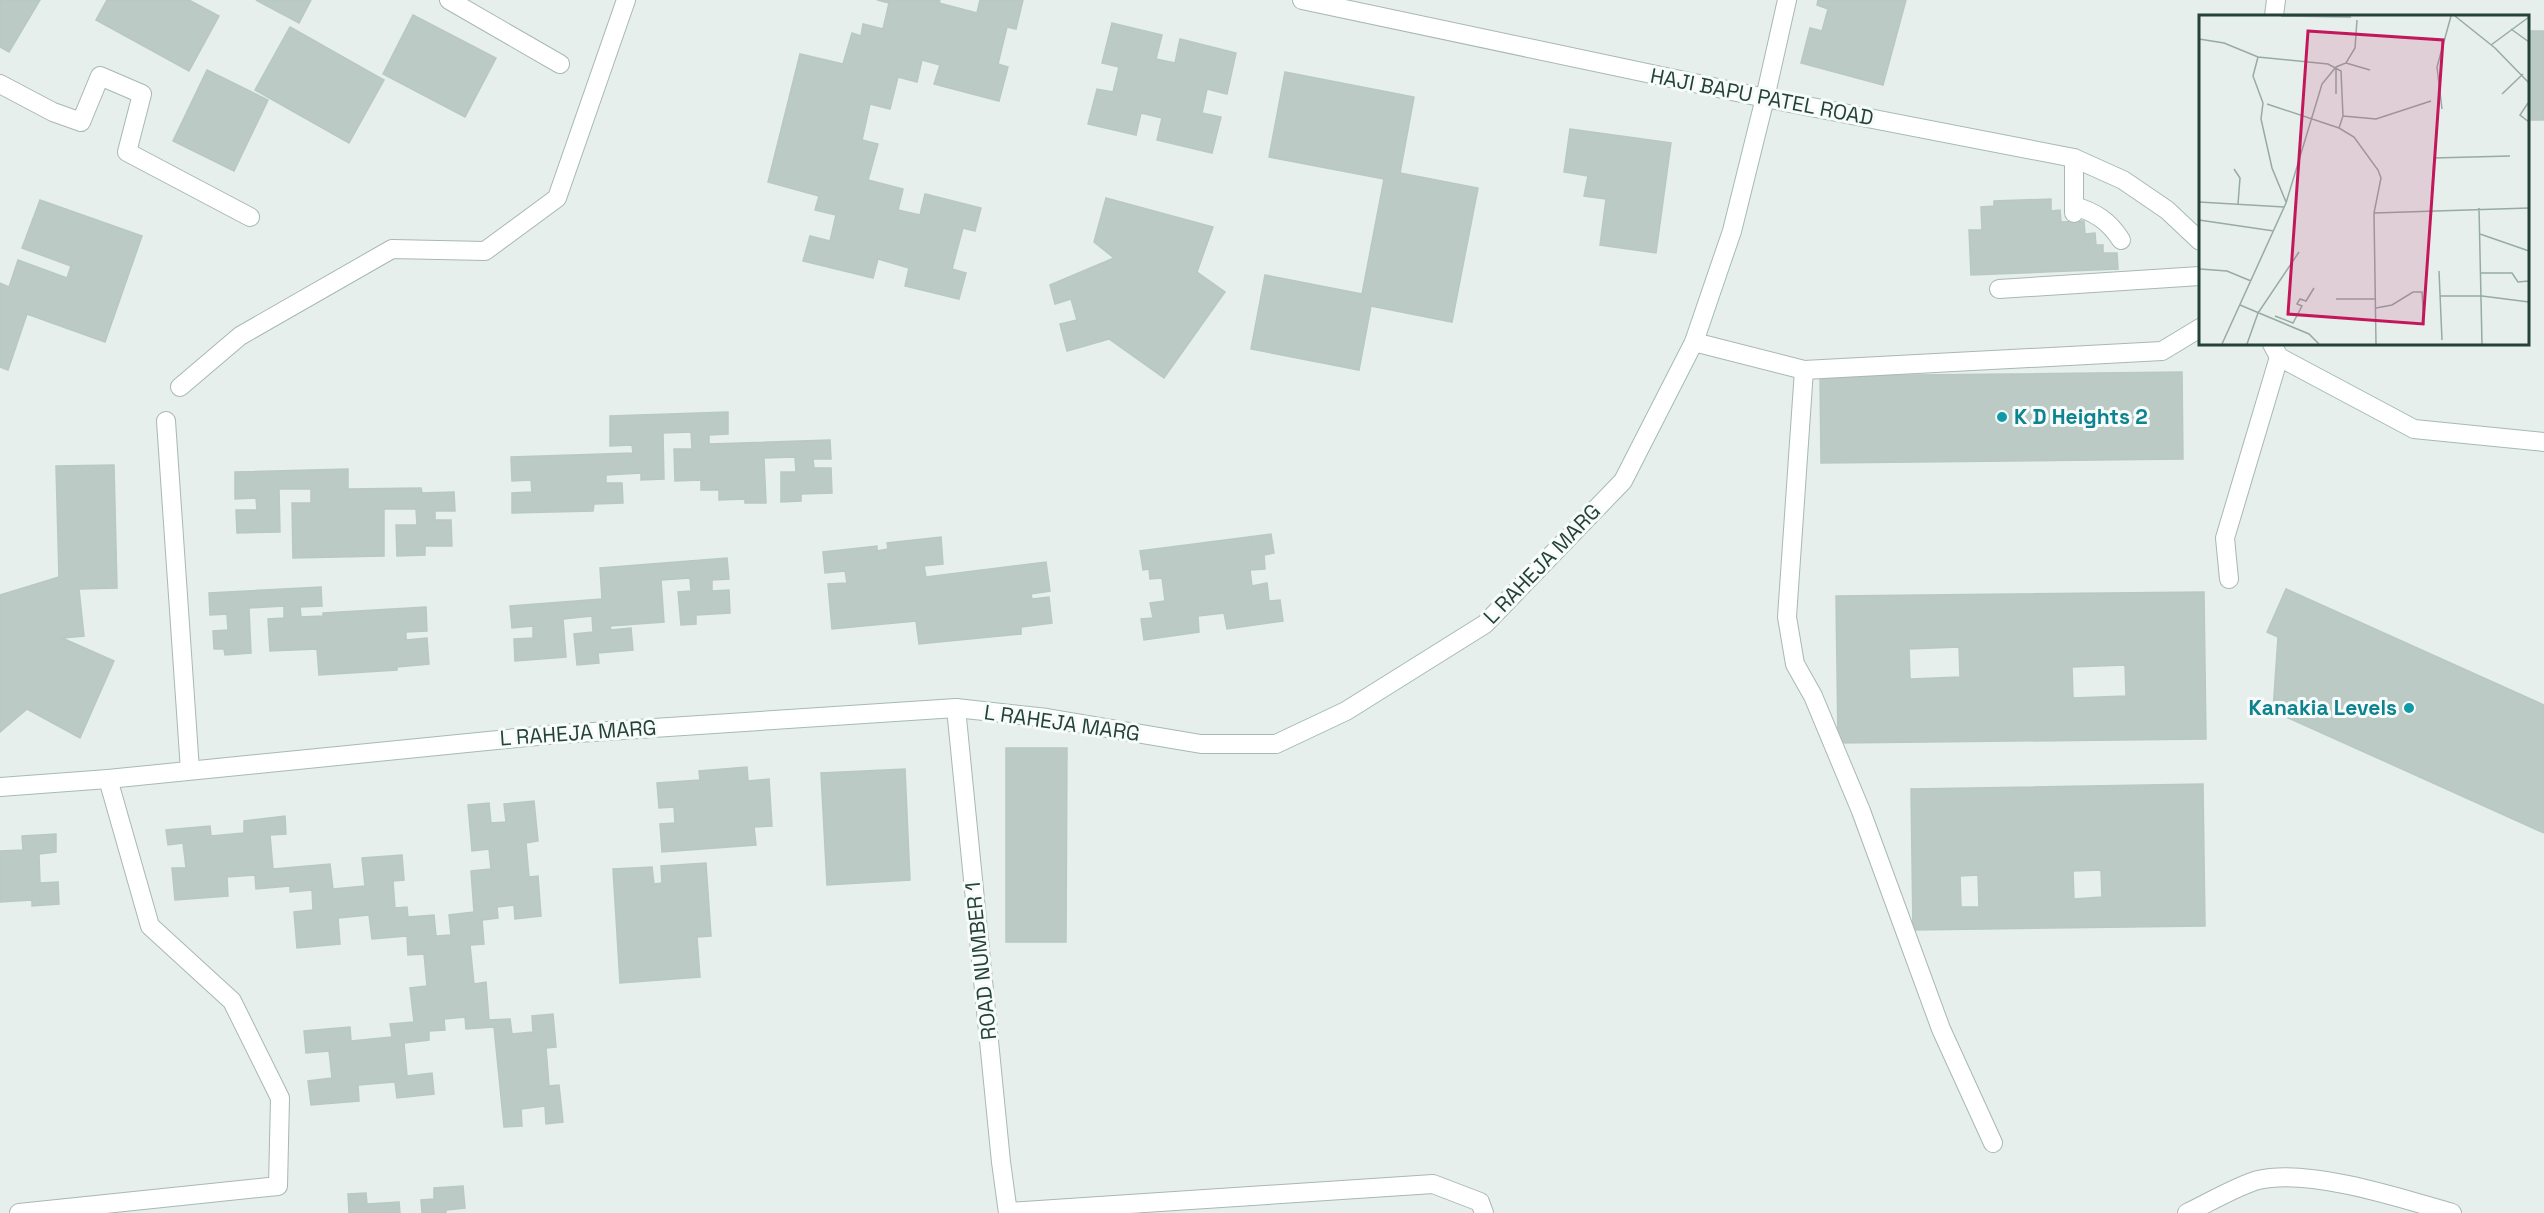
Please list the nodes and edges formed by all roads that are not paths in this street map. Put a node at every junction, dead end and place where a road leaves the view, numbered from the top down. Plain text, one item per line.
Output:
1 (449, 0) edge
2 (626, 0) edge
3 (1302, 0) edge
4 (1787, 0) edge
5 (2276, 0) edge
6 (2274, 15) edge
7 (560, 64) dead end
8 (0, 84) edge
9 (1765, 98) junction
10 (2074, 158) junction
11 (250, 217) dead end
12 (2121, 240) dead end
13 (2199, 240) edge
14 (2199, 276) edge
15 (1999, 289) dead end
16 (2199, 329) edge
17 (1694, 342) junction
18 (2276, 350) edge
19 (1804, 370) junction
20 (180, 387) dead end
21 (166, 421) dead end
22 (2544, 442) edge
23 (2229, 579) dead end
24 (956, 708) junction
25 (189, 770) junction
26 (108, 779) junction
27 (0, 788) edge
28 (1993, 1143) dead end
29 (19, 1213) edge
30 (1008, 1213) edge
31 (1484, 1213) edge
32 (2187, 1213) edge
33 (2452, 1213) edge

1 - 7 street
2 - 20 street
3 - 9 street, HAJI BAPU PATEL ROAD
4 - 9 street, L RAHEJA MARG
5 - 6 street
8 - 11 street
9 - 10 street, HAJI BAPU PATEL ROAD
9 - 17 street, L RAHEJA MARG
10 - 12 street
10 - 13 street, HAJI BAPU PATEL ROAD
14 - 15 street
16 - 19 street
17 - 19 street
17 - 24 street, L RAHEJA MARG
18 - 22 street
18 - 23 street
19 - 28 street
21 - 25 street
24 - 25 street, L RAHEJA MARG
24 - 30 street, ROAD NUMBER 1
25 - 26 street, L RAHEJA MARG
26 - 27 street, L RAHEJA MARG
26 - 29 street
30 - 31 street
32 - 33 street

